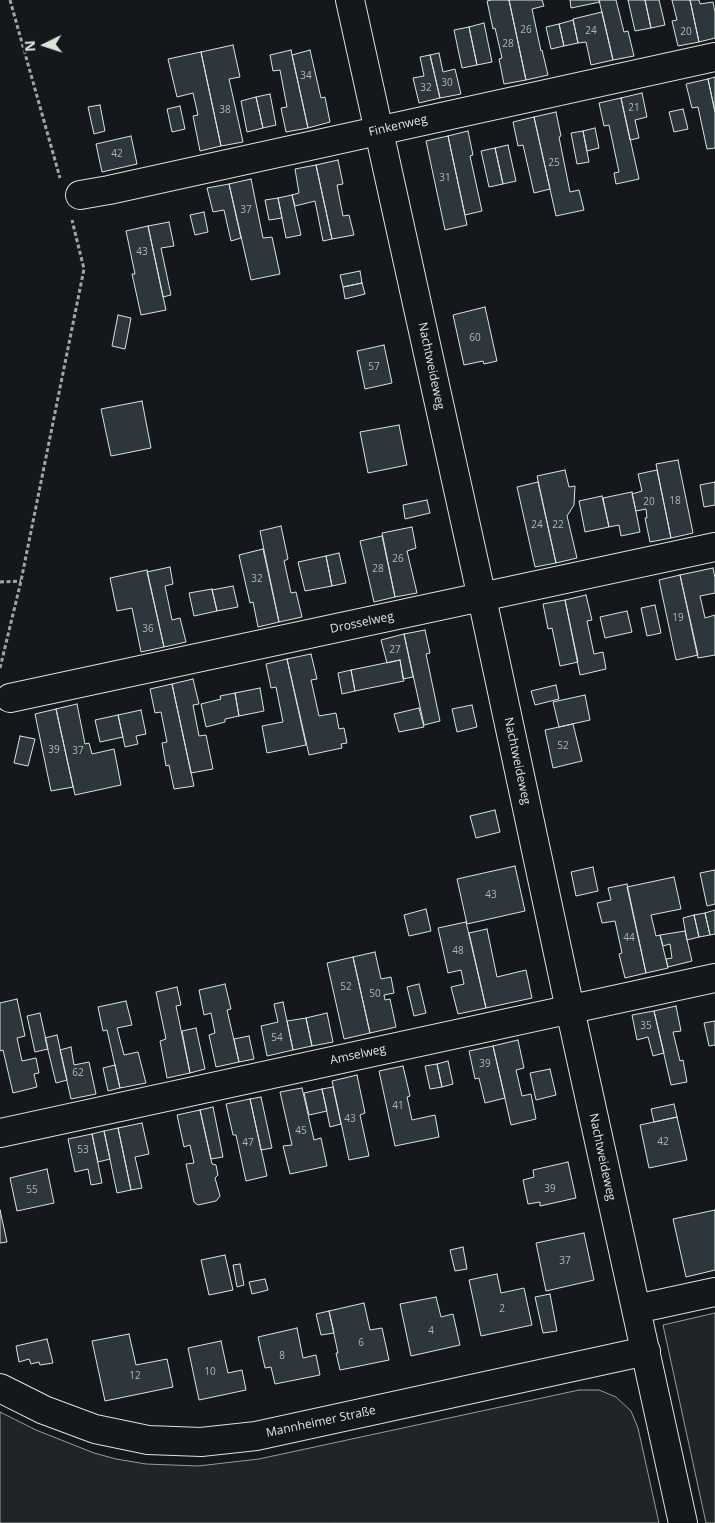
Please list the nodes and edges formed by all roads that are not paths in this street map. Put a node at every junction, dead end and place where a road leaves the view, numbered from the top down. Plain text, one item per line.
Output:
1 (350, 0) edge
2 (715, 57) edge
3 (379, 130) junction
4 (71, 198) road end
5 (715, 547) edge
6 (482, 598) junction
7 (10, 698) dead end
8 (715, 978) edge
9 (570, 1010) junction
10 (0, 1133) edge
11 (715, 1292) edge
12 (636, 1309) junction
13 (646, 1351) junction
14 (0, 1388) edge
15 (683, 1523) edge

1 - 3 street, Nachtweideweg
2 - 3 street, Finkenweg
3 - 4 street, Finkenweg
3 - 6 street, Nachtweideweg
5 - 6 street, Drosselweg
6 - 7 street, Drosselweg
6 - 9 street, Nachtweideweg
8 - 9 street, Amselweg
9 - 10 street, Amselweg
9 - 12 street, Nachtweideweg
11 - 12 street
12 - 13 street, Nachtweideweg
13 - 14 street, Mannheimer Straße
13 - 15 street, Nachtweideweg

